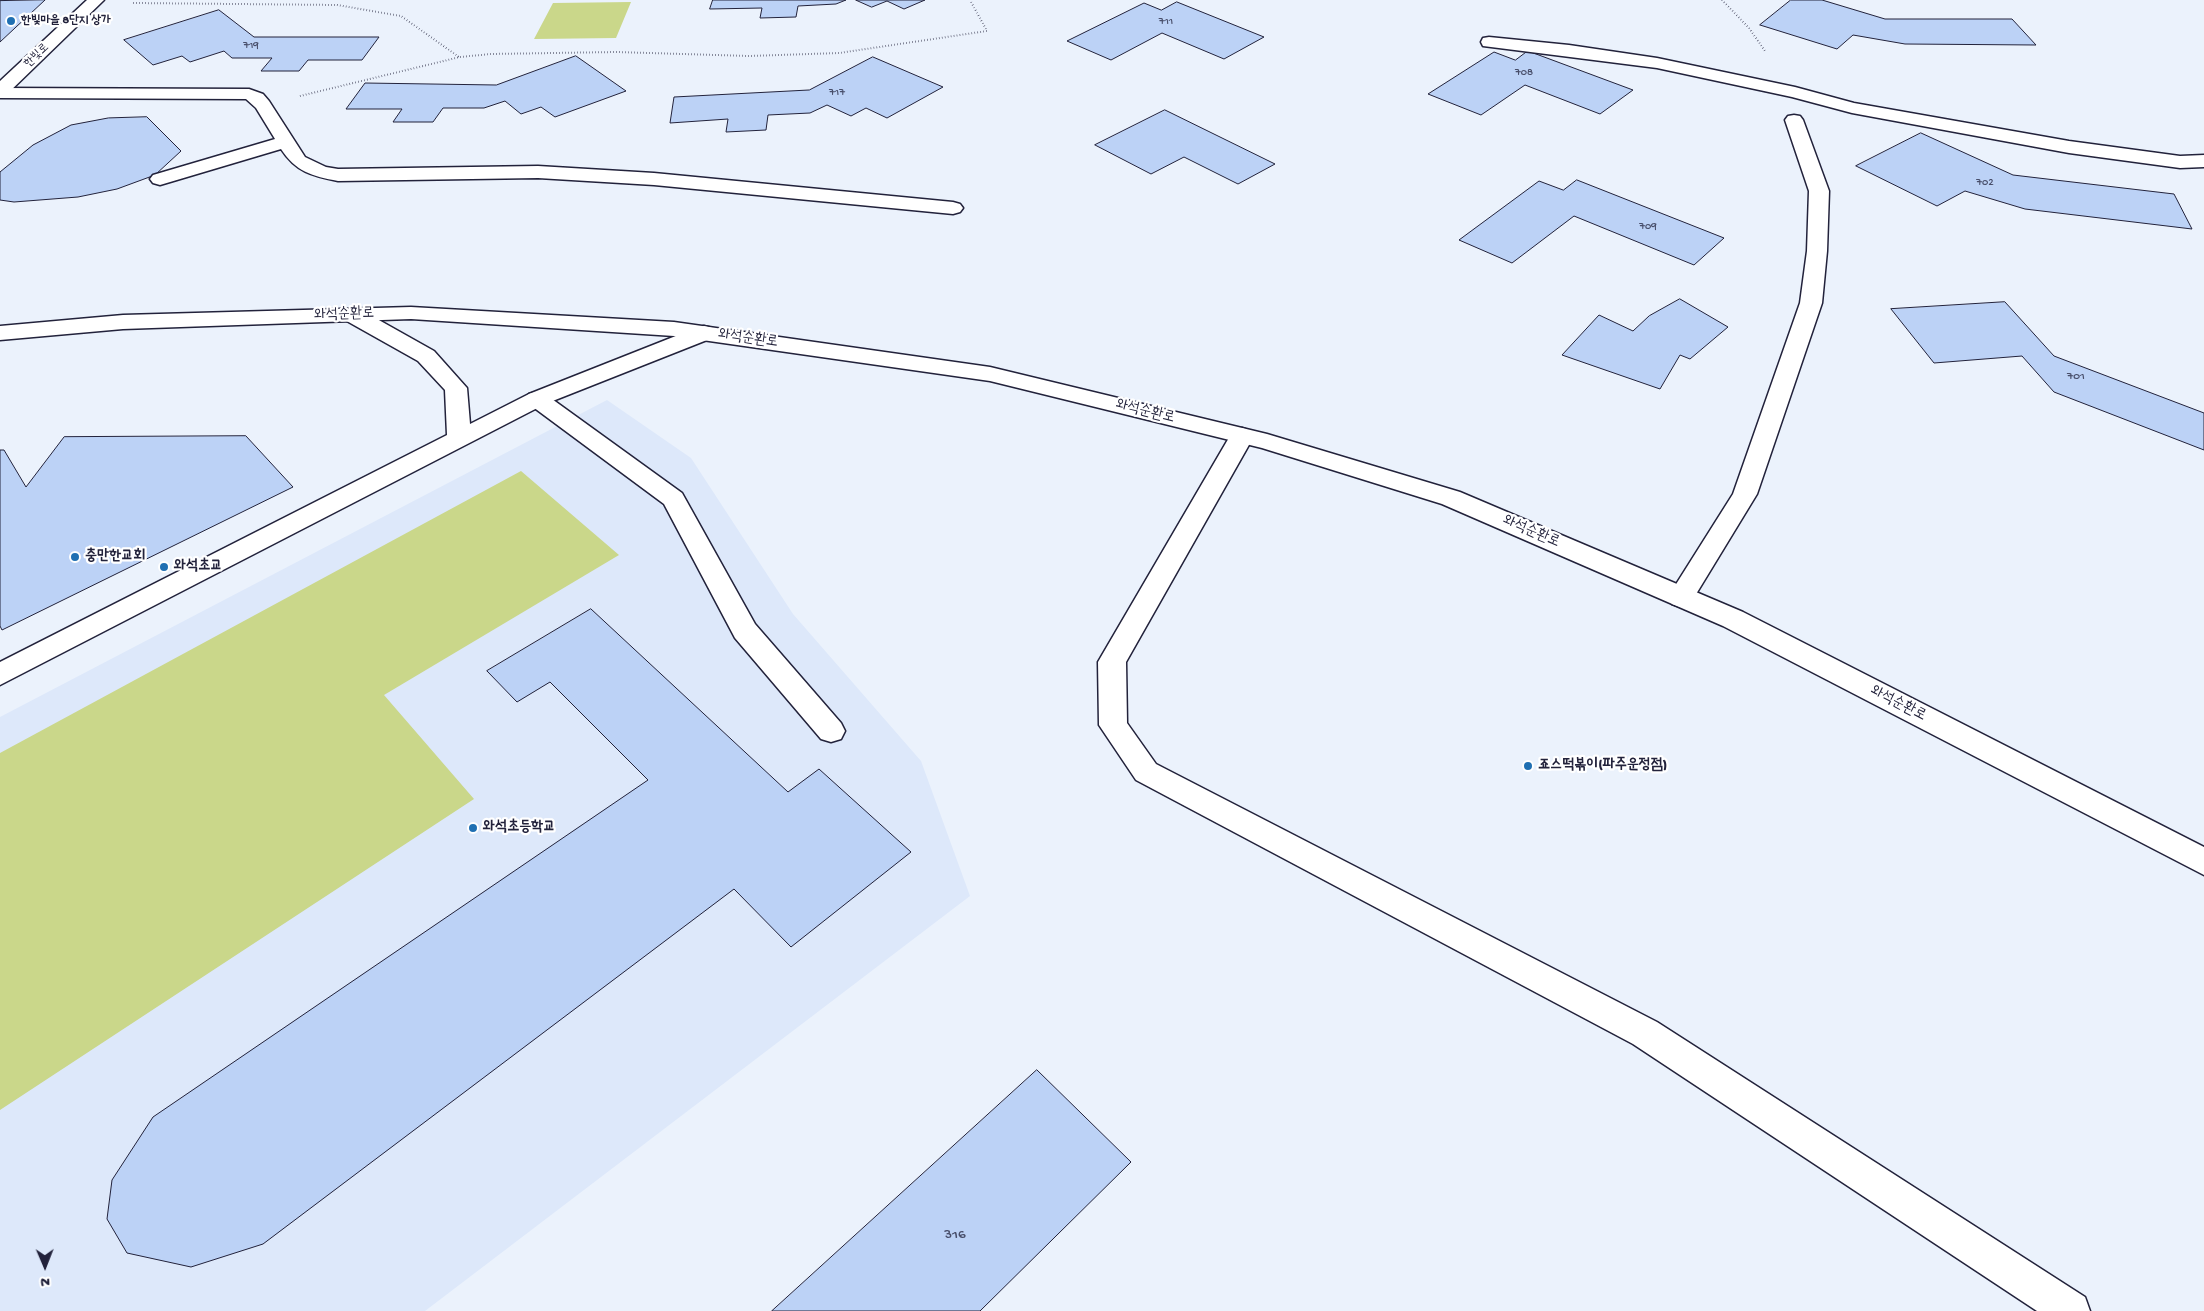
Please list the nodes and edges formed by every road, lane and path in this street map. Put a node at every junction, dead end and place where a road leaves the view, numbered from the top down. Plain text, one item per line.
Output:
1 (96, 0) edge
2 (970, 0) edge
3 (133, 3) dead end
4 (1489, 42) dead end
5 (460, 57) junction
6 (0, 92) edge
7 (263, 105) junction
8 (1794, 120) dead end
9 (286, 142) junction
10 (2204, 161) edge
11 (160, 179) dead end
12 (953, 208) dead end
13 (354, 315) junction
14 (0, 333) edge
15 (704, 333) junction
16 (536, 399) junction
17 (1242, 436) junction
18 (459, 440) junction
19 (1681, 597) junction
20 (0, 674) edge
21 (830, 732) dead end
22 (2204, 862) edge
23 (2071, 1311) edge

1 - 6 street, 한빛로
2 - 5 path
3 - 5 path
4 - 10 street
5 - 7 path
6 - 7 street
7 - 9 street
8 - 19 street
9 - 11 street
9 - 12 street
13 - 14 street, 와석순환로
13 - 15 street, 와석순환로
13 - 18 street
15 - 16 street
15 - 17 street, 와석순환로
16 - 18 street
16 - 21 street
17 - 19 street, 와석순환로
17 - 23 street
18 - 20 street
19 - 22 street, 와석순환로

